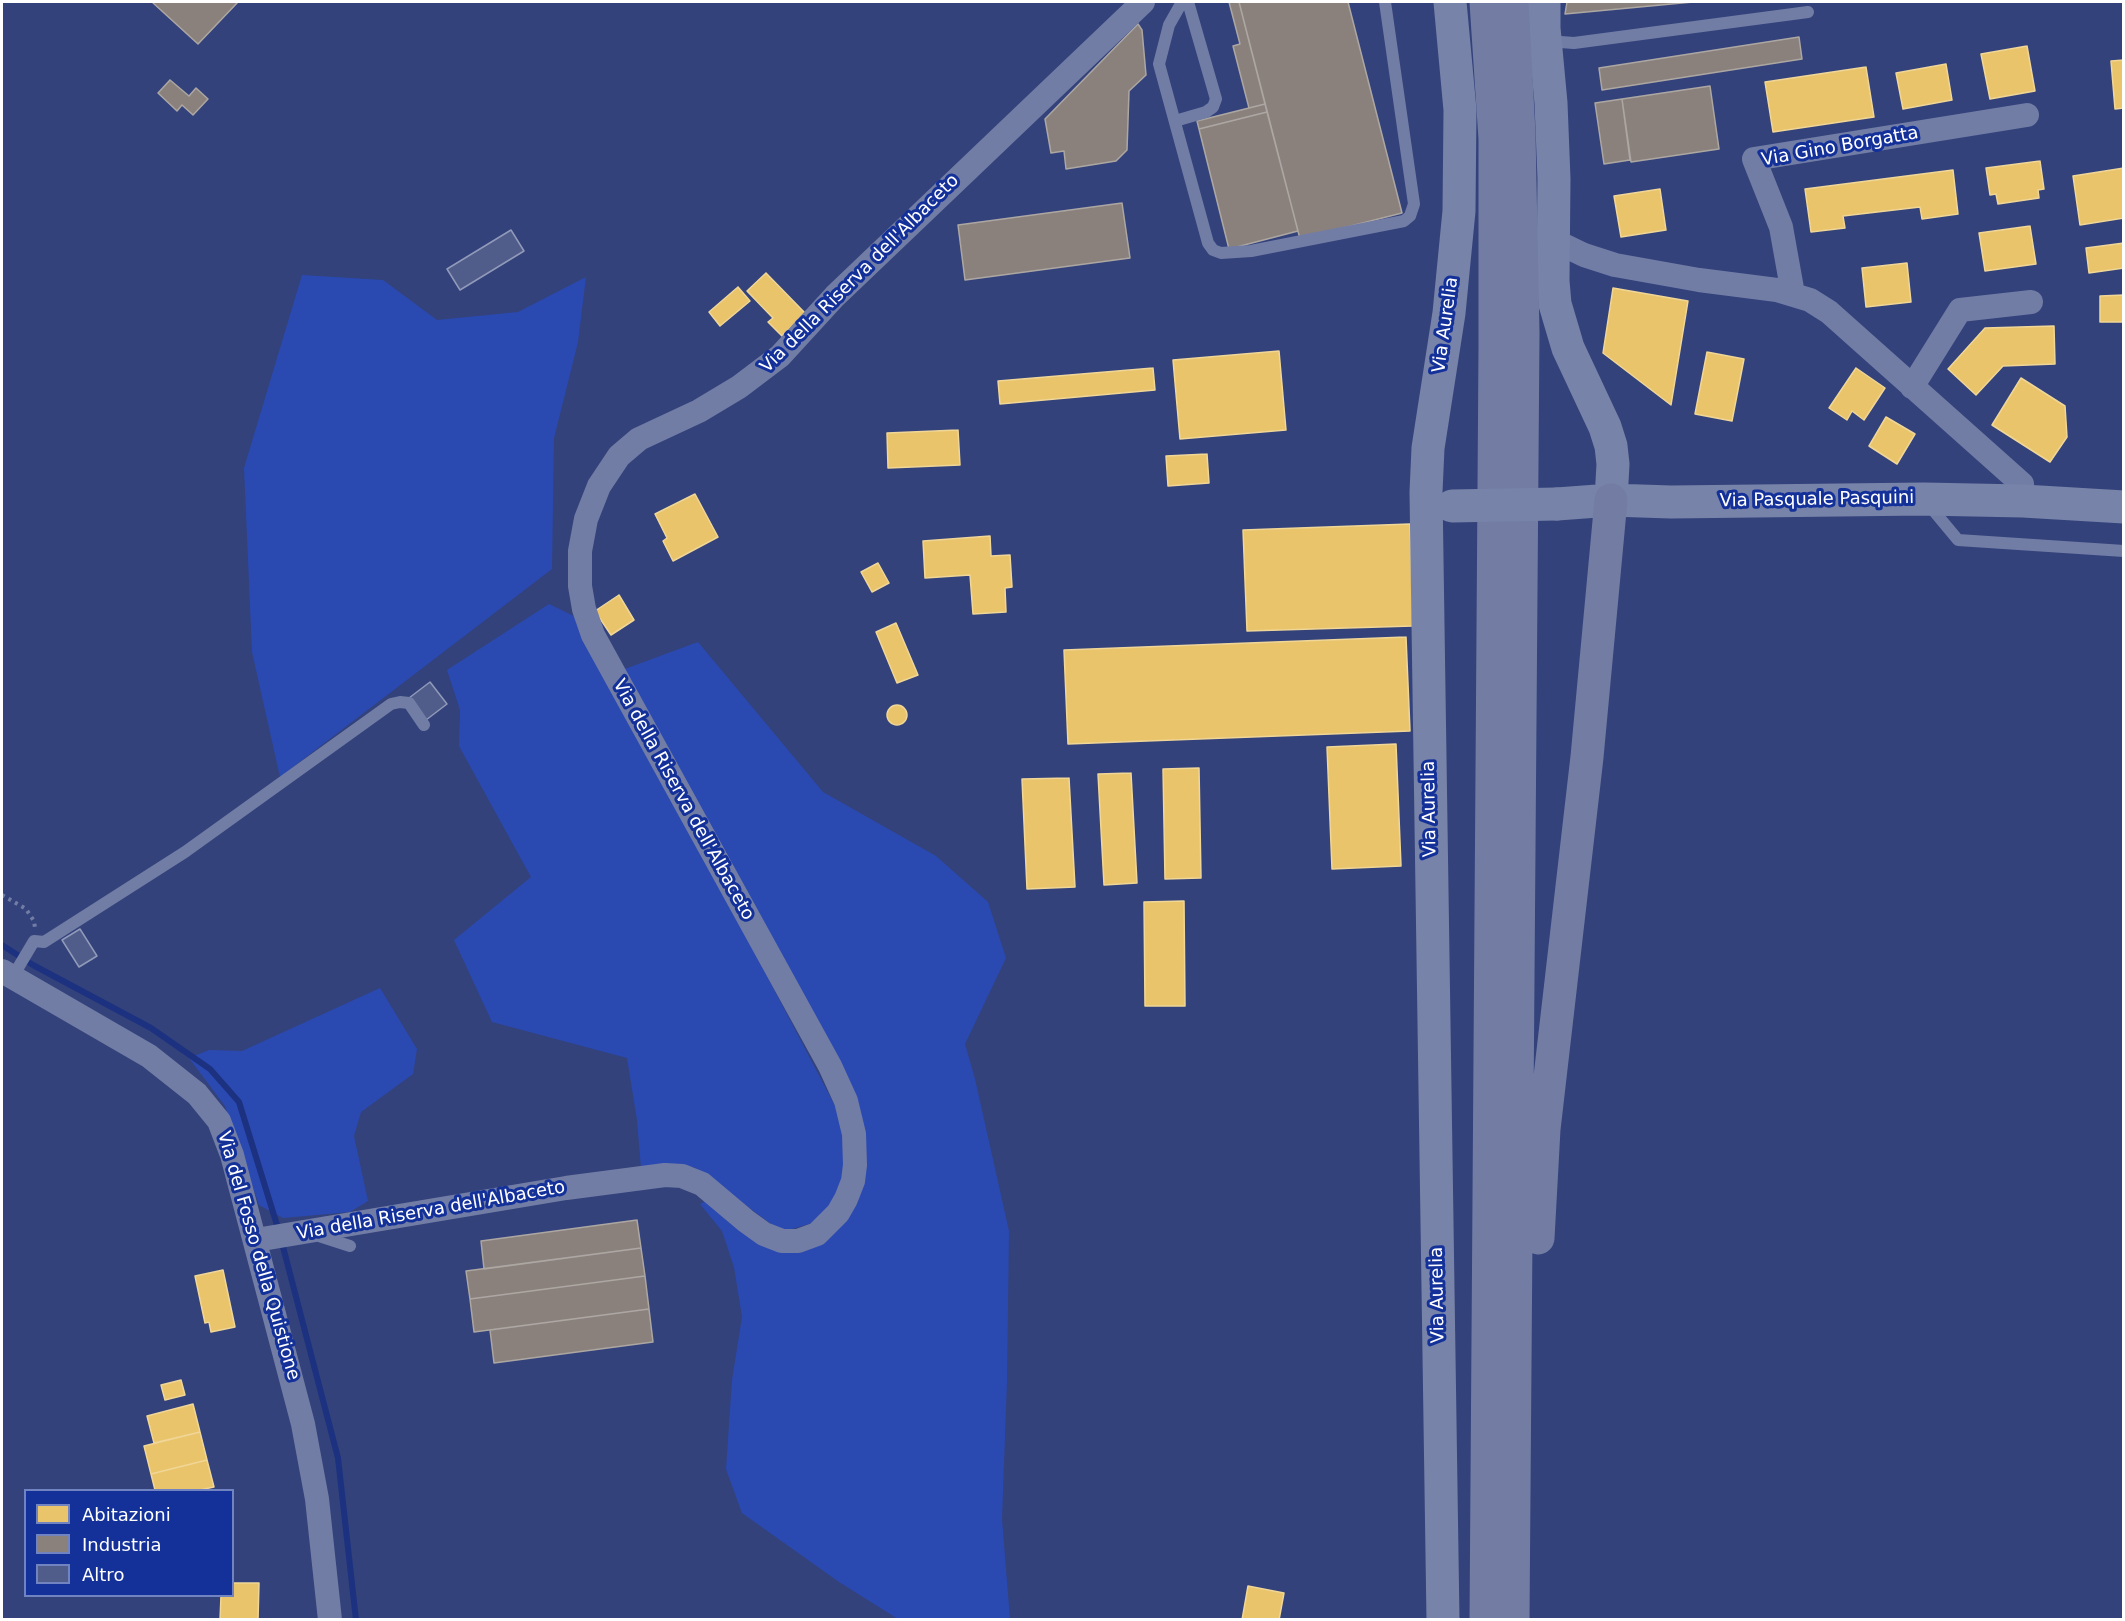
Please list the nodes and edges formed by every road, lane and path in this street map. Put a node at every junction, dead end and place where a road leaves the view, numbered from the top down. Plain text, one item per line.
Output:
1 (1143, 2) edge
2 (1182, 2) edge
3 (1188, 2) edge
4 (1385, 2) edge
5 (1450, 2) edge
6 (1486, 2) edge
7 (1512, 2) edge
8 (1544, 2) edge
9 (1808, 12) dead end
10 (1545, 40) junction
11 (2027, 115) dead end
12 (1175, 121) junction
13 (1553, 240) junction
14 (1793, 294) junction
15 (2031, 302) dead end
16 (1912, 387) junction
17 (1924, 499) junction
18 (1611, 500) junction
19 (2023, 501) junction
20 (1439, 506) junction
21 (2124, 507) edge
22 (2124, 551) edge
23 (424, 725) dead end
24 (2, 895) edge
25 (32, 944) junction
26 (11, 972) edge
27 (300, 1233) junction
28 (263, 1239) junction
29 (350, 1246) dead end
30 (1515, 1409) junction
31 (330, 1620) edge
32 (1443, 1620) edge
33 (1486, 1620) edge
34 (1513, 1620) edge

1 - 27 street, Via della Riserva dell'Albaceto
2 - 12 lane
3 - 12 lane
4 - 12 lane
5 - 20 street, Via Aurelia
6 - 33 highway
7 - 30 highway
8 - 10 street
9 - 10 lane
10 - 13 street
11 - 14 street, Via Gino Borgatta
13 - 14 street
13 - 18 street
14 - 16 street
15 - 16 street
16 - 19 street
17 - 18 street, Via Pasquale Pasquini
17 - 19 street, Via Pasquale Pasquini
17 - 22 lane
18 - 20 street, Via Pasquale Pasquini, bridge
18 - 30 highway
19 - 21 street, Via Pasquale Pasquini
20 - 32 street, Via Aurelia
23 - 25 lane
24 - 25 path
25 - 26 lane
26 - 28 street, Via del Fosso della Quistione
27 - 28 street, Via della Riserva dell'Albaceto
27 - 29 lane
28 - 31 street, Via del Fosso della Quistione
30 - 34 highway

